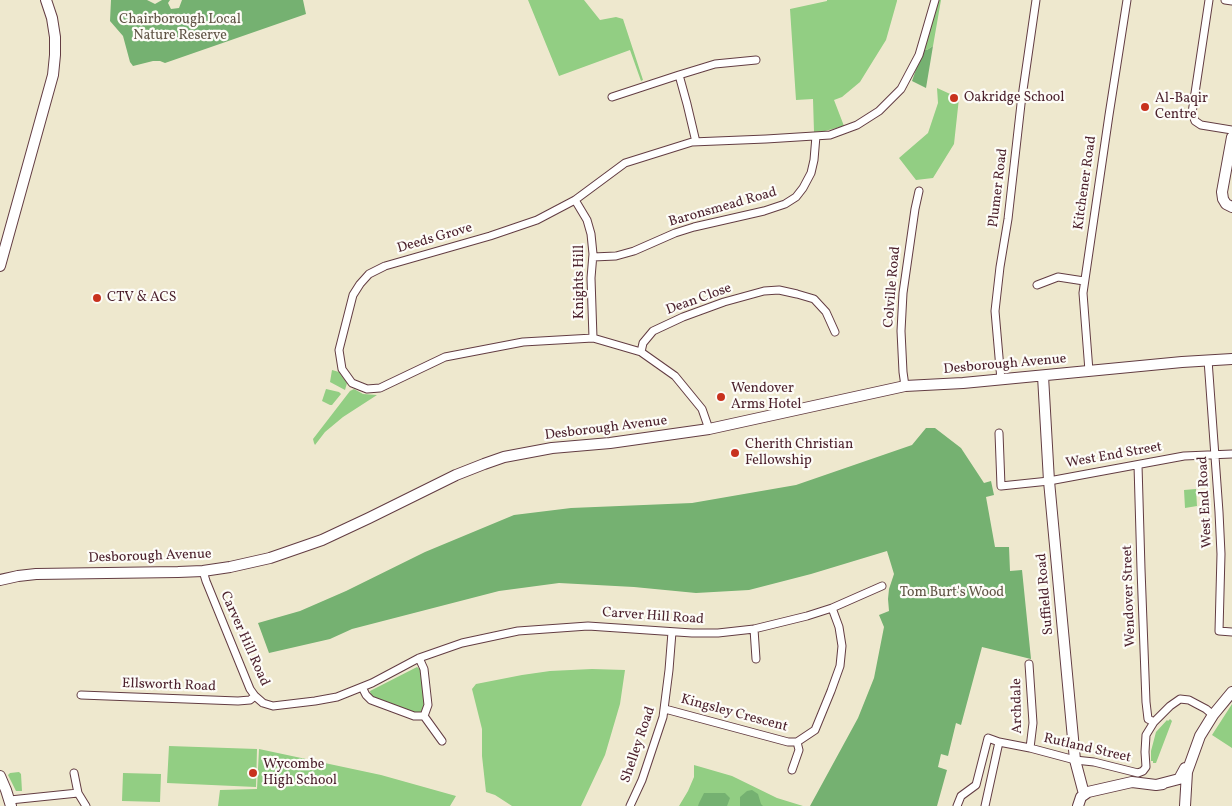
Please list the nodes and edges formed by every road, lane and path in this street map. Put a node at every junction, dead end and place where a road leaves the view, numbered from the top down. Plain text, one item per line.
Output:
1 (46, 0) edge
2 (934, 0) edge
3 (1036, 0) edge
4 (1127, 0) edge
5 (1210, 0) edge
6 (1225, 0) edge
7 (1232, 0) edge
8 (756, 60) dead end
9 (679, 75) junction
10 (612, 97) dead end
11 (1232, 130) edge
12 (816, 136) junction
13 (1232, 137) edge
14 (696, 142) junction
15 (919, 191) dead end
16 (575, 200) junction
17 (1232, 207) edge
18 (3, 243) edge
19 (593, 257) junction
20 (0, 266) edge
21 (1084, 281) junction
22 (1037, 285) dead end
23 (835, 332) dead end
24 (592, 338) junction
25 (641, 352) junction
26 (1208, 360) junction
27 (1232, 360) edge
28 (1089, 371) junction
29 (1043, 376) junction
30 (1000, 380) junction
31 (905, 386) junction
32 (709, 429) junction
33 (999, 433) dead end
34 (1215, 454) junction
35 (1232, 454) edge
36 (1138, 465) junction
37 (1049, 481) junction
38 (203, 571) junction
39 (0, 580) edge
40 (882, 586) dead end
41 (832, 608) junction
42 (754, 629) junction
43 (672, 632) junction
44 (1232, 632) edge
45 (419, 658) junction
46 (756, 659) dead end
47 (1029, 664) dead end
48 (362, 687) junction
49 (1231, 693) edge
50 (80, 695) dead end
51 (255, 696) junction
52 (665, 709) junction
53 (1212, 714) junction
54 (424, 716) junction
55 (1154, 722) junction
56 (442, 741) dead end
57 (797, 742) junction
58 (999, 742) junction
59 (1030, 748) junction
60 (1075, 760) junction
61 (792, 770) dead end
62 (1185, 772) junction
63 (74, 773) dead end
64 (0, 776) edge
65 (1178, 781) junction
66 (1156, 785) junction
67 (78, 793) junction
68 (1084, 794) junction
69 (11, 803) edge
70 (86, 806) edge
71 (630, 806) edge
72 (957, 806) edge
73 (985, 806) edge
74 (1078, 806) edge
75 (1184, 806) edge

1 - 18 street
2 - 12 street, Deeds Grove
3 - 30 street, Plumer Road
4 - 21 street, Kitchener Road
5 - 11 street
6 - 7 street
8 - 9 street
9 - 10 street
9 - 14 street
12 - 14 street, Deeds Grove
12 - 19 street, Baronsmead Road
13 - 17 street
14 - 16 street, Deeds Grove
15 - 31 street, Colville Road
16 - 19 street, Knights Hill
16 - 24 street, Deeds Grove
18 - 20 street
19 - 24 street, Knights Hill
21 - 22 street
21 - 28 street, Kitchener Road
23 - 25 street, Dean Close
24 - 25 street, Deeds Grove
25 - 32 street, Deeds Grove
26 - 27 street, Desborough Avenue
26 - 28 street, Desborough Avenue
26 - 34 street, West End Road
28 - 29 street, Desborough Avenue
29 - 30 street, Desborough Avenue
29 - 37 street, Suffield Road
30 - 31 street, Desborough Avenue
31 - 32 street, Desborough Avenue
32 - 38 street, Desborough Avenue
33 - 37 street, West End Street
34 - 35 street, West End Street
34 - 36 street, West End Street
34 - 44 street, West End Road
36 - 37 street, West End Street
36 - 55 street, Wendover Street
37 - 60 street, Suffield Road
38 - 39 street, Desborough Avenue
38 - 51 street, Carver Hill Road
40 - 41 street, Carver Hill Road
41 - 42 street, Carver Hill Road
41 - 57 street, Kingsley Crescent
42 - 43 street, Carver Hill Road
42 - 46 street
43 - 45 street, Carver Hill Road
43 - 52 street, Shelley Road
45 - 48 street, Carver Hill Road
45 - 54 street
47 - 59 street, Archdale
48 - 51 street, Carver Hill Road
48 - 54 street
49 - 53 street
50 - 51 street, Ellsworth Road
52 - 57 street, Kingsley Crescent
52 - 71 street, Shelley Road
53 - 55 street, Rutland Street
53 - 62 street
54 - 56 street
55 - 60 street, Rutland Street
57 - 61 street
58 - 59 street, Rutland Street
58 - 72 street
58 - 73 street
59 - 60 street, Rutland Street
60 - 68 street, Suffield Road
62 - 65 street
62 - 66 street
62 - 75 street
63 - 67 street
64 - 69 street
65 - 66 street
65 - 75 street
66 - 68 street
67 - 69 street
67 - 70 street
68 - 74 street

